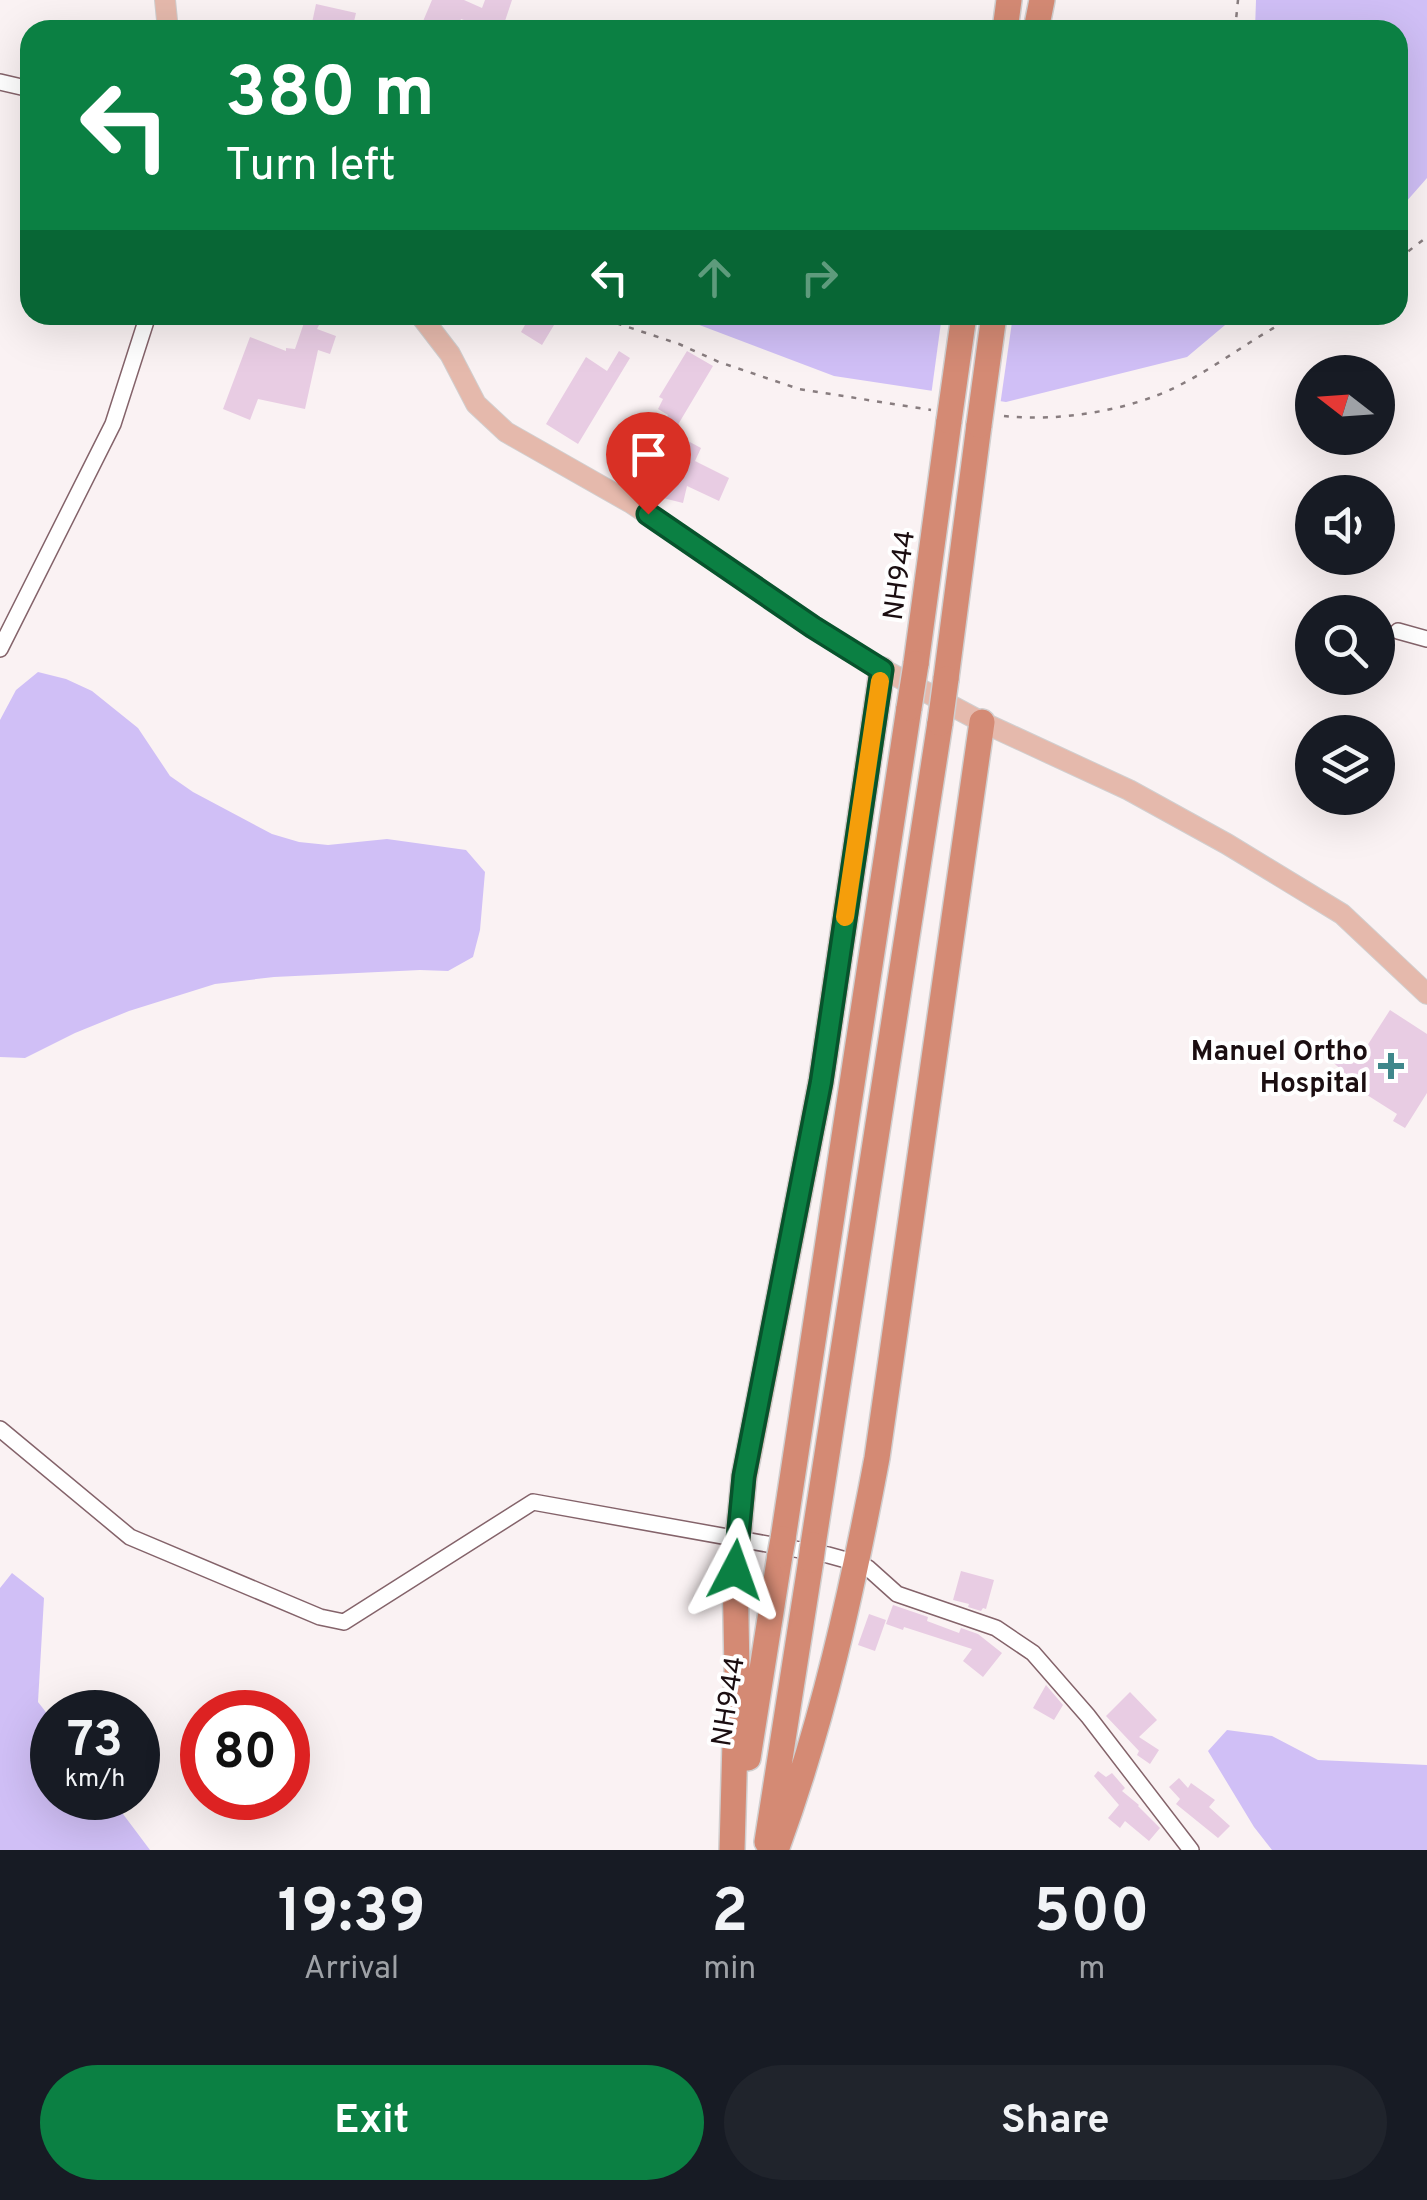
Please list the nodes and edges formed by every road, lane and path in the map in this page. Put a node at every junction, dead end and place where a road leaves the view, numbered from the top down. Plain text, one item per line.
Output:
1 (145, 325) edge
2 (428, 325) edge
3 (622, 325) edge
4 (962, 325) edge
5 (993, 325) edge
6 (1277, 325) edge
7 (939, 415) junction
8 (1007, 416) dead end
9 (1398, 631) dead end
10 (1427, 639) edge
11 (0, 649) edge
12 (882, 670) junction
13 (982, 722) junction
14 (1427, 994) edge
15 (0, 1429) edge
16 (736, 1540) junction
17 (857, 1562) junction
18 (733, 1850) edge
19 (766, 1850) edge
20 (776, 1850) edge
21 (1191, 1850) edge

1 - 11 street
2 - 12 main road
3 - 7 path
4 - 7 highway, NH944 / NH944, bridge
5 - 19 highway, bridge
6 - 8 path
7 - 18 highway, NH944 / NH944, bridge
9 - 10 street
12 - 13 main road
12 - 16 highway
13 - 14 main road
13 - 17 highway
15 - 16 street
16 - 17 street
16 - 18 highway
17 - 20 highway
17 - 21 street

